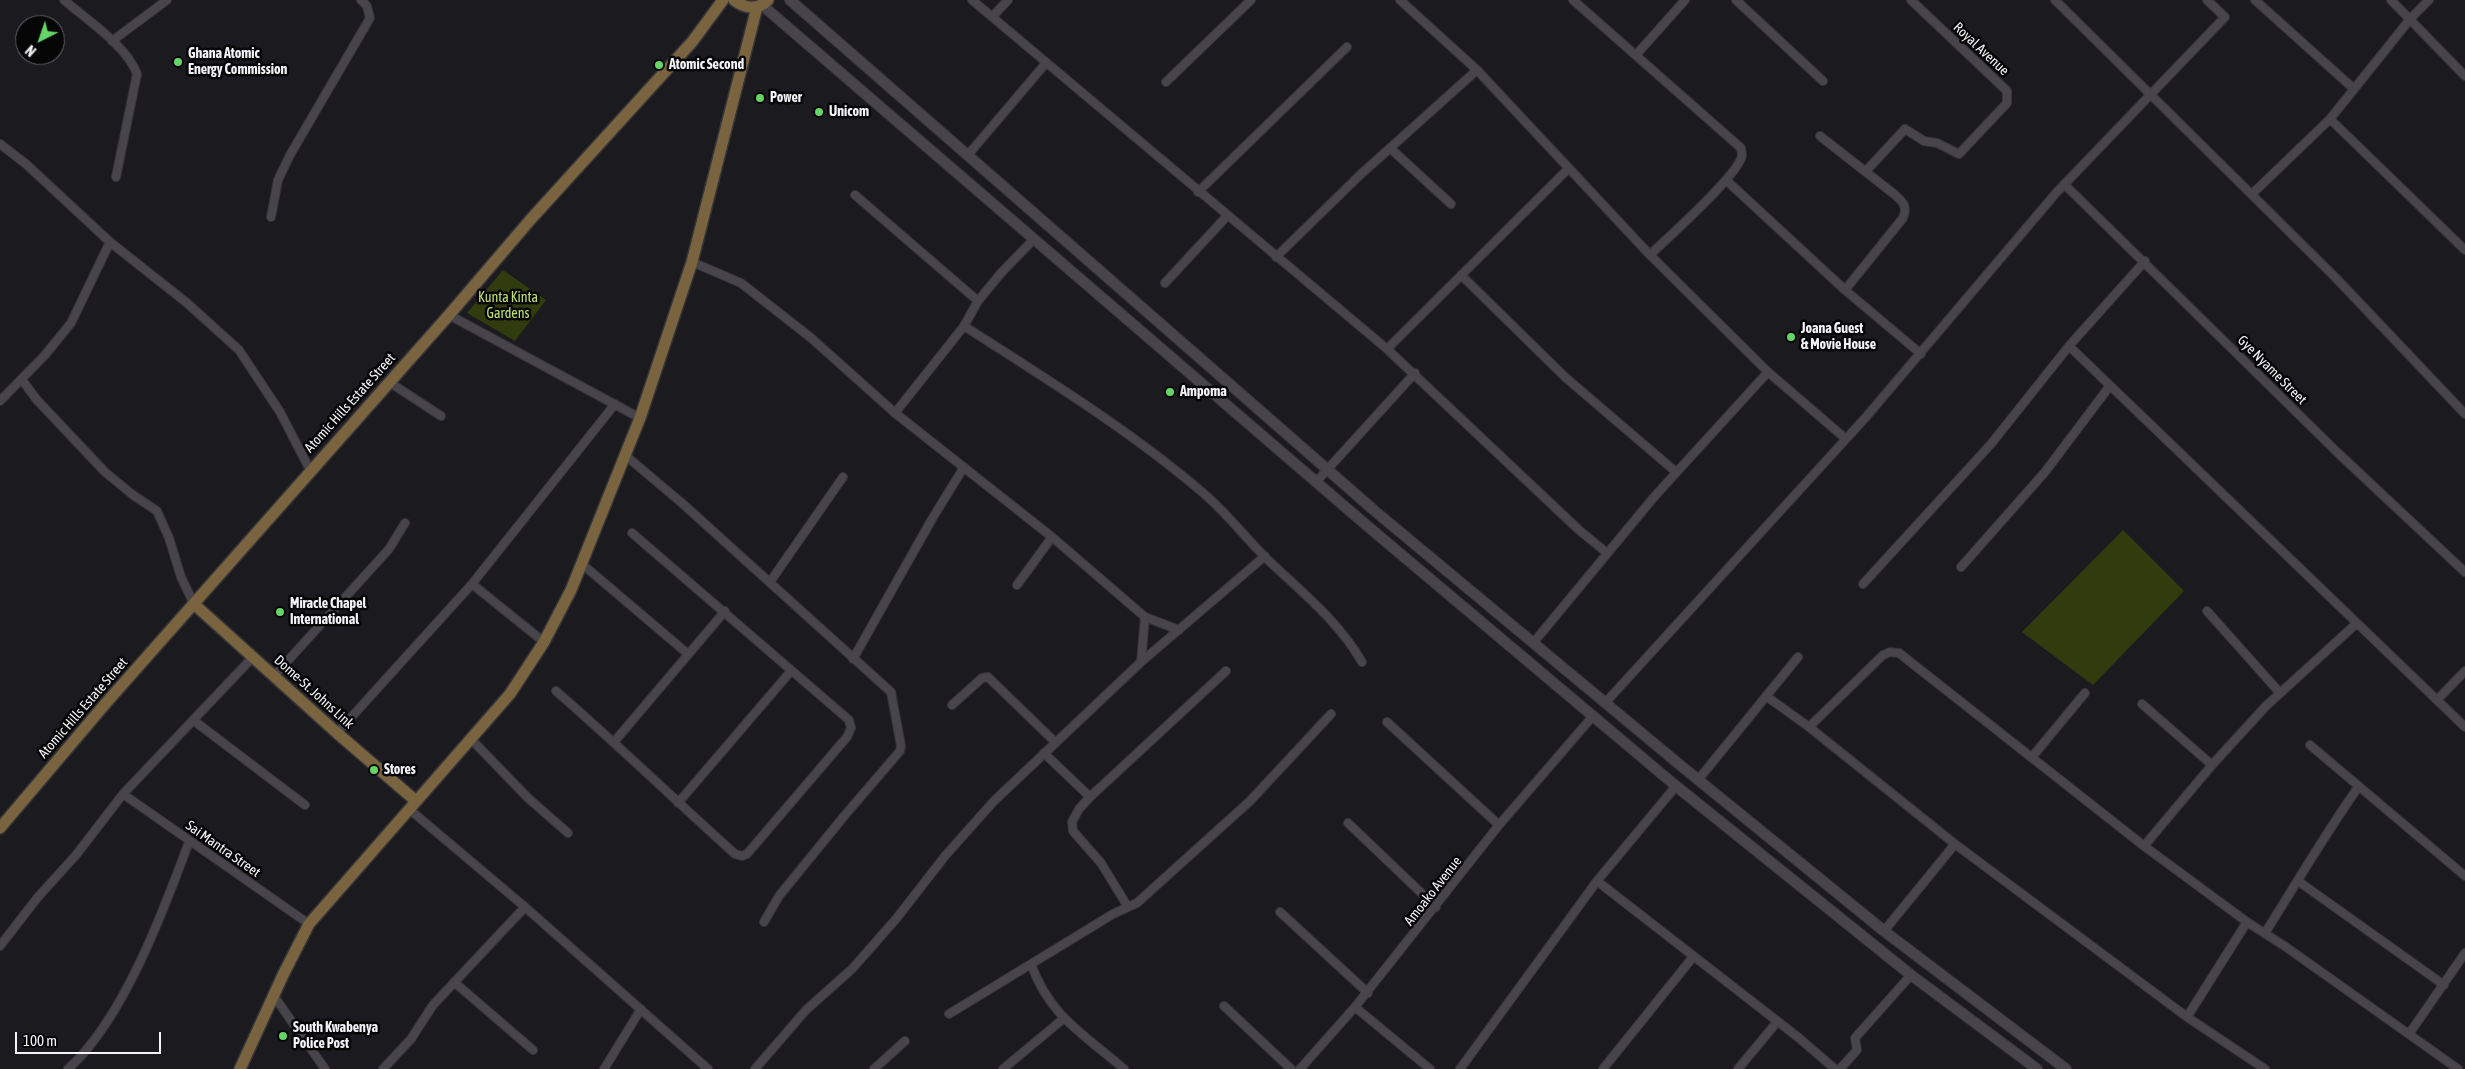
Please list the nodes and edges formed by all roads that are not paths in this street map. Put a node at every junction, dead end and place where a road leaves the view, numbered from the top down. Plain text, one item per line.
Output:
1 (64, 0) edge
2 (167, 0) edge
3 (361, 0) edge
4 (723, 0) edge
5 (734, 0) edge
6 (790, 0) edge
7 (972, 0) edge
8 (1008, 0) edge
9 (1251, 0) edge
10 (1400, 0) edge
11 (1573, 0) edge
12 (1685, 0) edge
13 (1736, 0) edge
14 (1911, 0) edge
15 (2054, 0) edge
16 (2207, 0) edge
17 (2255, 0) edge
18 (2391, 0) edge
19 (2429, 0) edge
20 (762, 4) edge
21 (992, 17) junction
22 (2411, 18) junction
23 (112, 41) junction
24 (1347, 47) dead end
25 (1636, 55) junction
26 (1046, 63) junction
27 (1477, 70) junction
28 (2465, 76) edge
29 (1823, 81) dead end
30 (1166, 82) dead end
31 (2354, 89) junction
32 (2152, 95) junction
33 (2330, 119) junction
34 (1820, 136) dead end
35 (0, 144) edge
36 (1390, 148) junction
37 (967, 156) junction
38 (1569, 168) junction
39 (1866, 172) junction
40 (116, 177) dead end
41 (1726, 180) junction
42 (2064, 184) junction
43 (1198, 192) junction
44 (2252, 194) junction
45 (855, 195) dead end
46 (1451, 204) dead end
47 (1227, 216) junction
48 (272, 217) dead end
49 (1034, 239) junction
50 (110, 242) junction
51 (2465, 250) edge
52 (1650, 255) junction
53 (1276, 257) junction
54 (2145, 261) junction
55 (692, 262) junction
56 (1461, 275) junction
57 (1165, 283) dead end
58 (1845, 290) junction
59 (978, 301) junction
60 (449, 315) junction
61 (964, 326) junction
62 (2069, 346) junction
63 (1387, 349) junction
64 (1920, 354) junction
65 (1768, 372) junction
66 (1415, 373) junction
67 (22, 380) junction
68 (389, 382) junction
69 (2109, 387) junction
70 (0, 401) edge
71 (615, 404) junction
72 (895, 413) junction
73 (2465, 414) edge
74 (441, 416) dead end
75 (640, 418) junction
76 (1846, 439) junction
77 (625, 455) junction
78 (964, 467) junction
79 (1327, 469) junction
80 (310, 470) junction
81 (1676, 472) junction
82 (843, 477) dead end
83 (1316, 482) junction
84 (405, 523) dead end
85 (632, 533) dead end
86 (1052, 537) junction
87 (1607, 553) junction
88 (1265, 556) junction
89 (582, 564) junction
90 (1962, 567) dead end
91 (2465, 572) edge
92 (770, 582) junction
93 (472, 584) junction
94 (1863, 584) dead end
95 (1017, 585) dead end
96 (194, 604) junction
97 (725, 611) junction
98 (2207, 611) dead end
99 (1145, 617) junction
100 (2356, 623) junction
101 (1179, 630) junction
102 (544, 642) junction
103 (1534, 642) junction
104 (688, 654) junction
105 (1798, 656) dead end
106 (253, 657) junction
107 (853, 659) junction
108 (1141, 662) junction
109 (1362, 662) dead end
110 (791, 671) junction
111 (1226, 671) dead end
112 (2465, 671) edge
113 (274, 676) junction
114 (556, 691) dead end
115 (2085, 693) dead end
116 (2280, 693) junction
117 (1766, 696) junction
118 (2437, 700) junction
119 (1606, 702) junction
120 (2142, 704) dead end
121 (952, 705) dead end
122 (1331, 714) dead end
123 (1593, 716) junction
124 (192, 720) junction
125 (1387, 722) dead end
126 (1809, 727) junction
127 (2465, 727) edge
128 (337, 733) junction
129 (470, 738) junction
130 (614, 742) junction
131 (1055, 742) junction
132 (2310, 745) dead end
133 (1044, 753) junction
134 (2032, 758) junction
135 (2212, 765) junction
136 (1698, 780) junction
137 (1676, 786) junction
138 (2359, 786) junction
139 (123, 794) junction
140 (1090, 797) junction
141 (678, 803) junction
142 (305, 804) dead end
143 (413, 805) junction
144 (1348, 823) dead end
145 (1500, 825) junction
146 (0, 828) edge
147 (568, 833) dead end
148 (189, 842) junction
149 (1955, 844) junction
150 (2144, 846) junction
151 (2465, 876) edge
152 (2298, 881) junction
153 (1597, 882) junction
154 (524, 907) junction
155 (1128, 907) junction
156 (1436, 907) junction
157 (1280, 912) dead end
158 (764, 922) dead end
159 (2247, 922) junction
160 (309, 924) junction
161 (1884, 931) junction
162 (2265, 933) junction
163 (0, 946) edge
164 (2465, 954) edge
165 (1693, 957) junction
166 (1031, 964) junction
167 (1911, 976) junction
168 (454, 982) junction
169 (2444, 985) junction
170 (1368, 993) junction
171 (274, 996) junction
172 (1224, 1006) dead end
173 (1355, 1007) junction
174 (641, 1009) junction
175 (949, 1014) dead end
176 (2187, 1017) junction
177 (1063, 1019) junction
178 (1777, 1022) junction
179 (2409, 1034) junction
180 (904, 1041) dead end
181 (533, 1050) dead end
182 (68, 1069) edge
183 (240, 1069) edge
184 (325, 1069) edge
185 (383, 1069) edge
186 (604, 1069) edge
187 (708, 1069) edge
188 (755, 1069) edge
189 (874, 1069) edge
190 (1004, 1069) edge
191 (1124, 1069) edge
192 (1291, 1069) edge
193 (1300, 1069) edge
194 (1430, 1069) edge
195 (1460, 1069) edge
196 (1603, 1069) edge
197 (1738, 1069) edge
198 (1835, 1069) edge
199 (1840, 1069) edge
200 (2037, 1069) edge
201 (2066, 1069) edge
202 (2265, 1069) edge
203 (2458, 1069) edge

1 - 23 street
2 - 23 street
3 - 48 street
4 - 60 main road, Atomic Hills Estate Street
5 - 20 main road
6 - 37 street
7 - 21 street
8 - 21 street
9 - 30 street
10 - 27 street
11 - 25 street
12 - 25 street
13 - 29 street
14 - 39 street, Royal Avenue
15 - 32 street
16 - 32 street
17 - 31 street
18 - 22 street
19 - 22 street
20 - 49 street
20 - 55 main road
21 - 26 street
22 - 28 street
22 - 31 street
23 - 40 street
24 - 43 street
25 - 41 street
26 - 37 street
26 - 43 street
27 - 36 street
27 - 38 street
31 - 33 street
32 - 42 street
32 - 44 street
33 - 44 street
33 - 51 street
34 - 39 street
35 - 50 street
36 - 46 street
36 - 53 street
37 - 79 street
38 - 52 street
38 - 56 street
39 - 58 street
41 - 52 street
41 - 58 street
42 - 54 street, Gye Nyame Street
42 - 64 street
43 - 47 street
44 - 73 street
45 - 59 street
47 - 53 street
47 - 57 street
49 - 59 street
49 - 83 street
50 - 67 street
50 - 80 street
52 - 65 street
53 - 63 street
54 - 62 street
54 - 91 street, Gye Nyame Street
55 - 72 street
55 - 75 main road
56 - 63 street
56 - 81 street
58 - 64 street
59 - 61 street
60 - 68 main road, Atomic Hills Estate Street
60 - 71 street
61 - 72 street
61 - 88 street
62 - 69 street
62 - 94 street
63 - 66 street
64 - 76 street
65 - 76 street
65 - 81 street
66 - 79 street
66 - 87 street
67 - 70 street
67 - 96 street
68 - 74 street
68 - 80 main road, Atomic Hills Estate Street
69 - 90 street
69 - 100 street
71 - 75 street
71 - 93 street
72 - 78 street
75 - 77 main road
76 - 119 street
77 - 89 main road
77 - 92 street
78 - 86 street
78 - 107 street
79 - 83 street
79 - 103 street
80 - 96 main road, Atomic Hills Estate Street
81 - 87 street
82 - 92 street
83 - 123 street
84 - 113 street
85 - 97 street
86 - 95 street
86 - 99 street
87 - 103 street
88 - 101 street
88 - 109 street
89 - 102 main road
89 - 104 street
92 - 107 street
93 - 102 street
93 - 128 street
96 - 106 main road, Dome-St. Johns Link
96 - 146 main road, Atomic Hills Estate Street
97 - 104 street
97 - 110 street
98 - 116 street
99 - 101 street
99 - 108 street
100 - 116 street
100 - 118 street
101 - 108 street
102 - 129 main road
103 - 119 street
104 - 130 street
105 - 117 street
106 - 113 main road, Dome-St. Johns Link
106 - 124 street
107 - 158 street
108 - 131 street
110 - 141 street
110 - 141 street
111 - 140 street
112 - 118 street
113 - 128 main road, Dome-St. Johns Link
114 - 130 street
115 - 134 street
116 - 135 street
117 - 126 street
117 - 136 street
118 - 127 street
119 - 136 street
120 - 135 street
121 - 131 street
122 - 155 street
123 - 137 street
123 - 145 street, Amoako Avenue
124 - 139 street
124 - 142 street
125 - 145 street
126 - 134 street
126 - 149 street
128 - 143 main road, Dome-St. Johns Link
129 - 143 main road
129 - 147 street
130 - 141 street
131 - 133 street
132 - 138 street
133 - 140 street
133 - 188 street
134 - 150 street
135 - 150 street
136 - 161 street
137 - 153 street
137 - 167 street
138 - 151 street
138 - 152 street
139 - 148 street, Sai Mantra Street
139 - 163 street
140 - 155 street
143 - 154 street
143 - 160 main road
144 - 156 street
145 - 156 street, Amoako Avenue
148 - 160 street, Sai Mantra Street
148 - 182 street
149 - 161 street
149 - 176 street
150 - 159 street
152 - 162 street
152 - 169 street
153 - 165 street
153 - 195 street
154 - 168 street
154 - 174 street
155 - 166 street
156 - 170 street, Amoako Avenue
157 - 170 street
159 - 162 street
159 - 176 street
160 - 171 main road
161 - 201 street
162 - 179 street
164 - 169 street
165 - 178 street
165 - 196 street
166 - 175 street
166 - 177 street
167 - 199 street
167 - 200 street
168 - 181 street
168 - 185 street
169 - 179 street
170 - 173 street, Amoako Avenue
171 - 183 main road
171 - 184 street
172 - 192 street
173 - 193 street, Amoako Avenue
173 - 194 street
174 - 186 street
174 - 187 street
176 - 202 street
177 - 190 street
177 - 191 street
178 - 197 street
178 - 198 street
179 - 203 street
180 - 189 street

